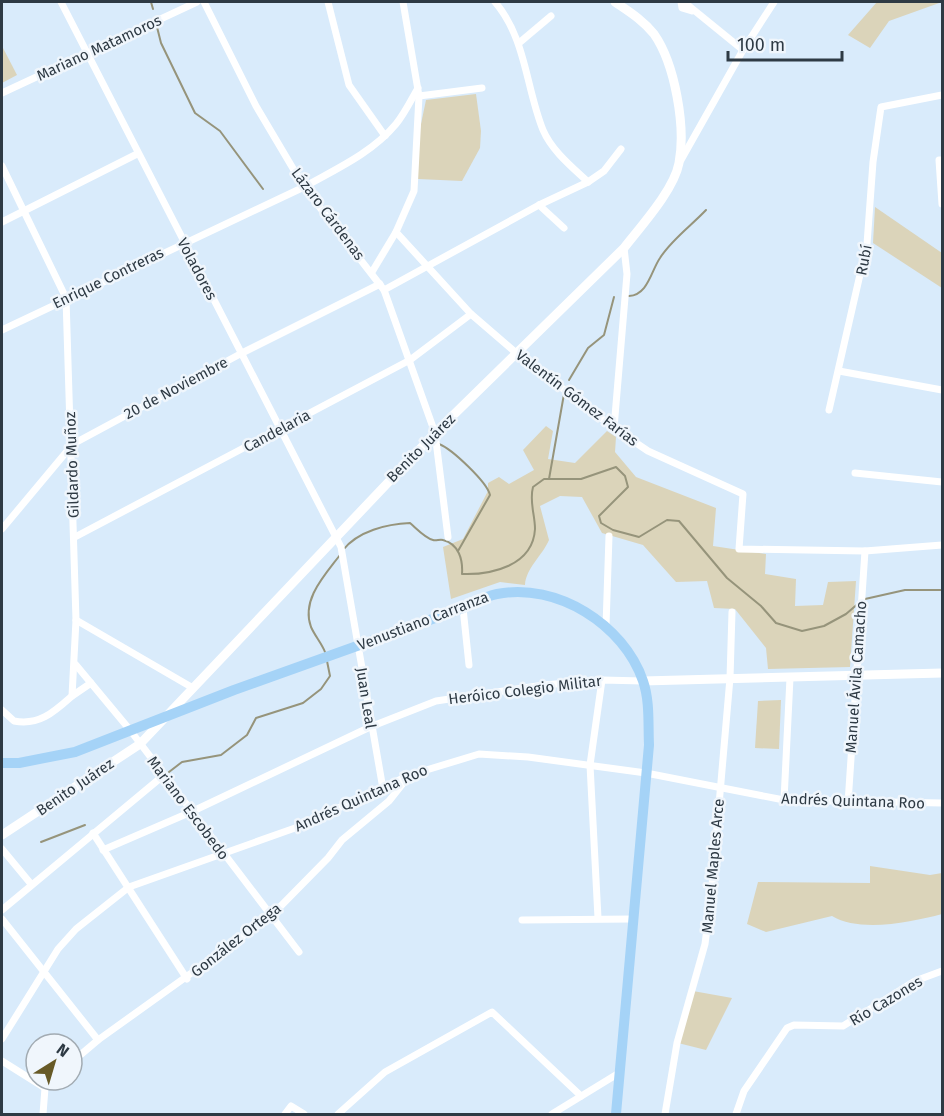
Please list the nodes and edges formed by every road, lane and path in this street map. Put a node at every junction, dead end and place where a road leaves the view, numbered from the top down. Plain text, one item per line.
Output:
1 (61, 2) edge
2 (197, 2) edge
3 (204, 2) edge
4 (328, 2) edge
5 (403, 2) edge
6 (495, 2) edge
7 (615, 2) edge
8 (682, 2) edge
9 (774, 2) edge
10 (551, 16) dead end
11 (519, 43) junction
12 (743, 50) junction
13 (86, 53) junction
14 (482, 88) dead end
15 (418, 92) junction
16 (2, 93) edge
17 (942, 95) edge
18 (385, 136) junction
19 (621, 149) dead end
20 (137, 154) junction
21 (941, 160) edge
22 (679, 164) junction
23 (2, 166) edge
24 (588, 182) junction
25 (304, 187) junction
26 (942, 204) edge
27 (539, 205) junction
28 (24, 211) junction
29 (2, 222) edge
30 (564, 228) dead end
31 (396, 232) junction
32 (183, 242) junction
33 (624, 248) junction
34 (428, 265) junction
35 (372, 272) junction
36 (382, 287) junction
37 (66, 298) junction
38 (471, 314) junction
39 (3, 326) edge
40 (515, 352) junction
41 (242, 353) junction
42 (410, 360) junction
43 (839, 371) junction
44 (942, 390) edge
45 (829, 410) dead end
46 (614, 428) junction
47 (281, 429) junction
48 (435, 433) junction
49 (72, 444) junction
50 (855, 473) dead end
51 (942, 482) edge
52 (2, 529) edge
53 (336, 536) junction
54 (609, 536) dead end
55 (75, 537) junction
56 (448, 537) dead end
57 (942, 545) edge
58 (865, 551) junction
59 (464, 608) junction
60 (732, 612) dead end
61 (76, 620) junction
62 (606, 626) junction
63 (358, 645) junction
64 (75, 665) junction
65 (469, 665) dead end
66 (942, 673) edge
67 (857, 675) junction
68 (730, 678) junction
69 (790, 678) junction
70 (602, 680) junction
71 (643, 681) junction
72 (91, 683) junction
73 (193, 688) junction
74 (72, 696) junction
75 (204, 703) junction
76 (2, 710) edge
77 (165, 718) junction
78 (370, 727) junction
79 (130, 730) junction
80 (140, 744) junction
81 (2, 763) edge
82 (590, 765) junction
83 (646, 773) junction
84 (410, 775) junction
85 (164, 776) junction
86 (720, 786) junction
87 (383, 789) junction
88 (784, 800) junction
89 (848, 803) junction
90 (942, 803) edge
91 (191, 812) junction
92 (93, 833) junction
93 (2, 835) edge
94 (2, 849) edge
95 (103, 850) junction
96 (222, 854) junction
97 (31, 884) junction
98 (129, 887) junction
99 (2, 910) edge
100 (271, 916) junction
101 (598, 918) junction
102 (2, 919) edge
103 (632, 919) junction
104 (522, 920) dead end
105 (299, 952) dead end
106 (43, 971) junction
107 (942, 971) edge
108 (187, 979) junction
109 (2, 1039) edge
110 (98, 1040) junction
111 (84, 1052) edge
112 (2, 1061) edge
113 (619, 1073) junction
114 (24, 1075) edge
115 (45, 1092) edge
116 (581, 1096) junction
117 (43, 1114) edge
118 (285, 1114) edge
119 (304, 1114) edge
120 (338, 1114) edge
121 (552, 1114) edge
122 (616, 1114) edge
123 (665, 1114) edge
124 (736, 1114) edge

1 - 13 street, Voladores
2 - 13 street, Mariano Matamoros
3 - 25 street, Lázaro Cárdenas
4 - 18 street
5 - 15 street
6 - 11 street
7 - 22 street
8 - 12 street
9 - 12 street, Benito Juárez
10 - 11 street
11 - 24 street
12 - 22 street, Benito Juárez
13 - 16 street, Mariano Matamoros
13 - 20 street, Voladores
14 - 15 street
15 - 18 street, Enrique Contreras
15 - 31 street
17 - 43 street, Rubí
18 - 25 street, Enrique Contreras
19 - 24 street, 20 de Noviembre
20 - 28 street
20 - 32 street, Voladores
21 - 26 street
22 - 33 street, Benito Juárez
23 - 28 street, Gildardo Muñoz
24 - 27 street, 20 de Noviembre
25 - 32 street, Enrique Contreras
25 - 35 street, Lázaro Cárdenas
27 - 30 street
27 - 34 street, 20 de Noviembre
28 - 29 street
28 - 37 street, Gildardo Muñoz
31 - 34 street, Valentín Gómez Farías
31 - 35 street
32 - 37 street, Enrique Contreras
32 - 41 street, Voladores
33 - 40 street, Benito Juárez
33 - 46 street
34 - 36 street, 20 de Noviembre
34 - 38 street, Valentín Gómez Farías
35 - 36 street, Lázaro Cárdenas
36 - 41 street, 20 de Noviembre
36 - 42 street, Lázaro Cárdenas
37 - 39 street, Enrique Contreras
37 - 49 street, Gildardo Muñoz
38 - 40 street, Valentín Gómez Farías
38 - 42 street, Candelaria
40 - 46 street, Valentín Gómez Farías
40 - 48 street, Benito Juárez
41 - 47 street, Voladores
41 - 49 street, 20 de Noviembre
42 - 47 street, Candelaria
42 - 48 street, Lázaro Cárdenas
43 - 44 street
43 - 45 street, Rubí
46 - 58 street, Valentín Gómez Farías
47 - 53 street, Voladores
47 - 55 street, Candelaria
48 - 53 street, Benito Juárez
48 - 56 street, Lázaro Cárdenas
49 - 52 street, 20 de Noviembre
49 - 55 street, Gildardo Muñoz
50 - 51 street
53 - 63 street, Juan Leal
53 - 73 street, Benito Juárez
54 - 62 street
55 - 61 street, Gildardo Muñoz
57 - 58 street
58 - 67 street, Manuel Ávila Camacho
59 - 62 main road, Venustiano Carranza
59 - 63 main road, Venustiano Carranza
59 - 65 street
60 - 68 street, Manuel Maples Arce
61 - 64 street, Gildardo Muñoz
61 - 73 street
62 - 71 main road, Venustiano Carranza
63 - 75 main road, Venustiano Carranza
63 - 78 street, Juan Leal
64 - 72 street, Mariano Escobedo
64 - 74 street, Gildardo Muñoz
66 - 67 street, Heróico Colegio Militar
67 - 69 street, Heróico Colegio Militar
67 - 89 street, Manuel Ávila Camacho
68 - 69 street, Heróico Colegio Militar
68 - 71 street, Heróico Colegio Militar
68 - 86 street, Manuel Maples Arce
69 - 88 street
70 - 71 street, Heróico Colegio Militar
70 - 78 street, Heróico Colegio Militar
70 - 82 street
71 - 83 main road, Venustiano Carranza
72 - 74 street
72 - 79 street, Mariano Escobedo
73 - 75 street
73 - 77 street, Benito Juárez
74 - 76 street
75 - 77 main road, Venustiano Carranza
77 - 79 main road, Venustiano Carranza
77 - 80 street, Benito Juárez
78 - 87 street, Juan Leal
78 - 91 street, Heróico Colegio Militar
79 - 80 street, Mariano Escobedo
79 - 81 main road, Venustiano Carranza
80 - 85 street, Mariano Escobedo
80 - 93 street, Benito Juárez
82 - 83 street, Andrés Quintana Roo
82 - 84 street, Andrés Quintana Roo
82 - 101 street
83 - 86 street, Andrés Quintana Roo
83 - 103 main road, Venustiano Carranza
84 - 87 street, Andrés Quintana Roo
84 - 100 street, González Ortega
85 - 91 street, Mariano Escobedo
85 - 92 street
86 - 88 street, Andrés Quintana Roo
86 - 123 street, Manuel Maples Arce
87 - 96 street, Andrés Quintana Roo
88 - 89 street, Andrés Quintana Roo
89 - 90 street, Andrés Quintana Roo
91 - 95 street, Heróico Colegio Militar
91 - 96 street, Mariano Escobedo
92 - 95 street
92 - 97 street
94 - 97 street
95 - 98 street
96 - 98 street, Andrés Quintana Roo
96 - 100 street, Mariano Escobedo
97 - 99 street
98 - 106 street, Andrés Quintana Roo
98 - 108 street
100 - 105 street, Mariano Escobedo
100 - 108 street, González Ortega
101 - 103 street
101 - 104 street
102 - 106 street
103 - 113 main road, Venustiano Carranza
106 - 109 street, Andrés Quintana Roo
106 - 110 street
107 - 124 street, Río Cazones
108 - 110 street, González Ortega
110 - 111 street, González Ortega
112 - 114 street
113 - 116 street
113 - 122 main road, Venustiano Carranza
115 - 117 street
116 - 120 street
116 - 121 street
118 - 119 street

